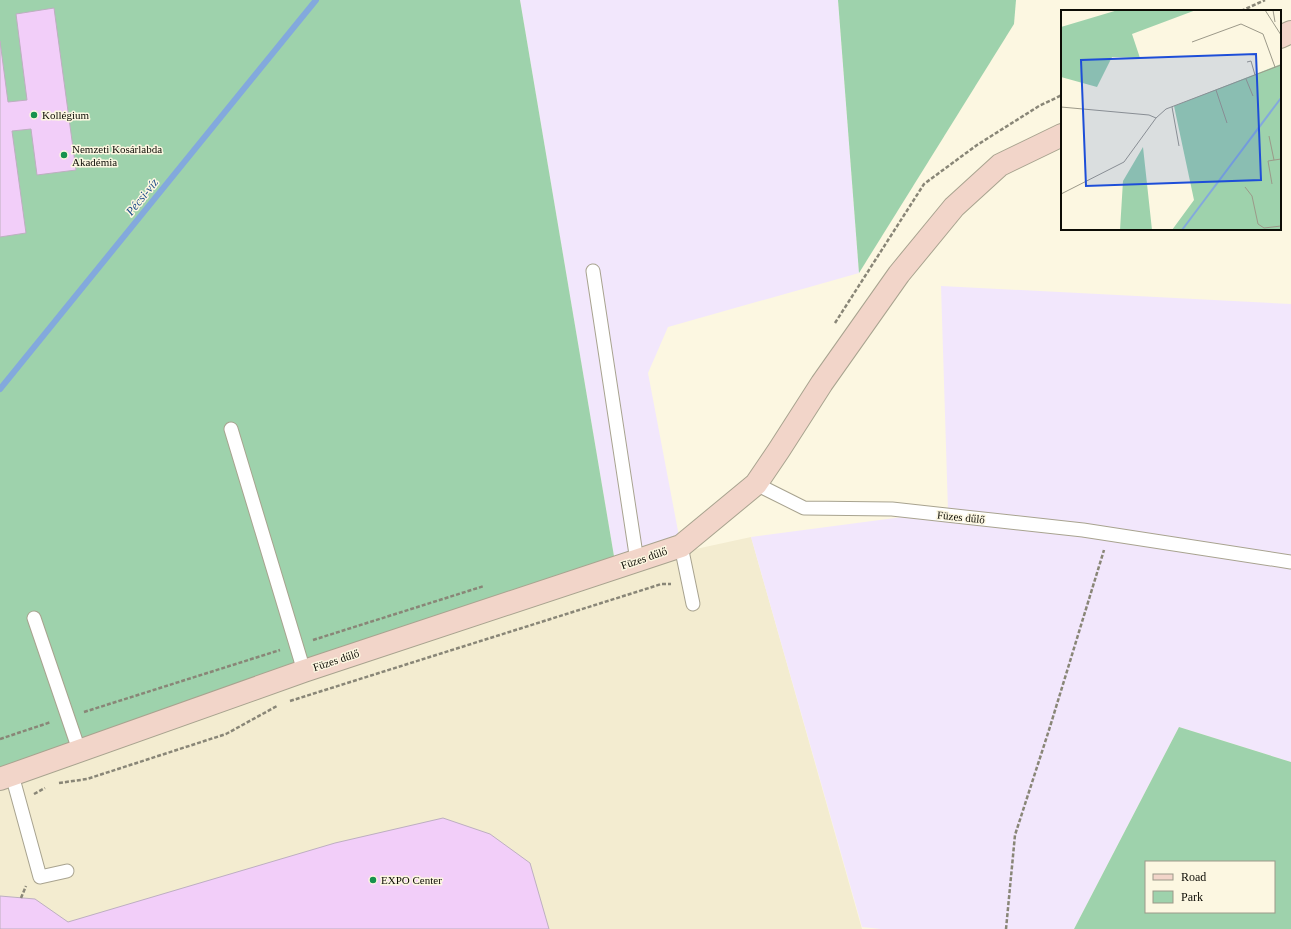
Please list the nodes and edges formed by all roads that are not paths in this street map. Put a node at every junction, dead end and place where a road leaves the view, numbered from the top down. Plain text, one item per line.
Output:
1 (1291, 32) edge
2 (1281, 37) edge
3 (1061, 135) edge
4 (593, 271) dead end
5 (231, 429) dead end
6 (756, 484) junction
7 (681, 546) junction
8 (637, 561) junction
9 (1291, 562) edge
10 (693, 604) dead end
11 (34, 618) dead end
12 (304, 671) junction
13 (79, 750) junction
14 (6, 777) edge
15 (67, 871) dead end

1 - 2 street
3 - 6 street
4 - 8 lane
5 - 12 lane
6 - 7 street, Füzes dűlő
6 - 9 lane, Füzes dűlő
7 - 8 street, Füzes dűlő
7 - 10 lane
8 - 12 street, Füzes dűlő
11 - 13 lane
12 - 13 street, Füzes dűlő
13 - 14 street, Füzes dűlő
14 - 15 lane

